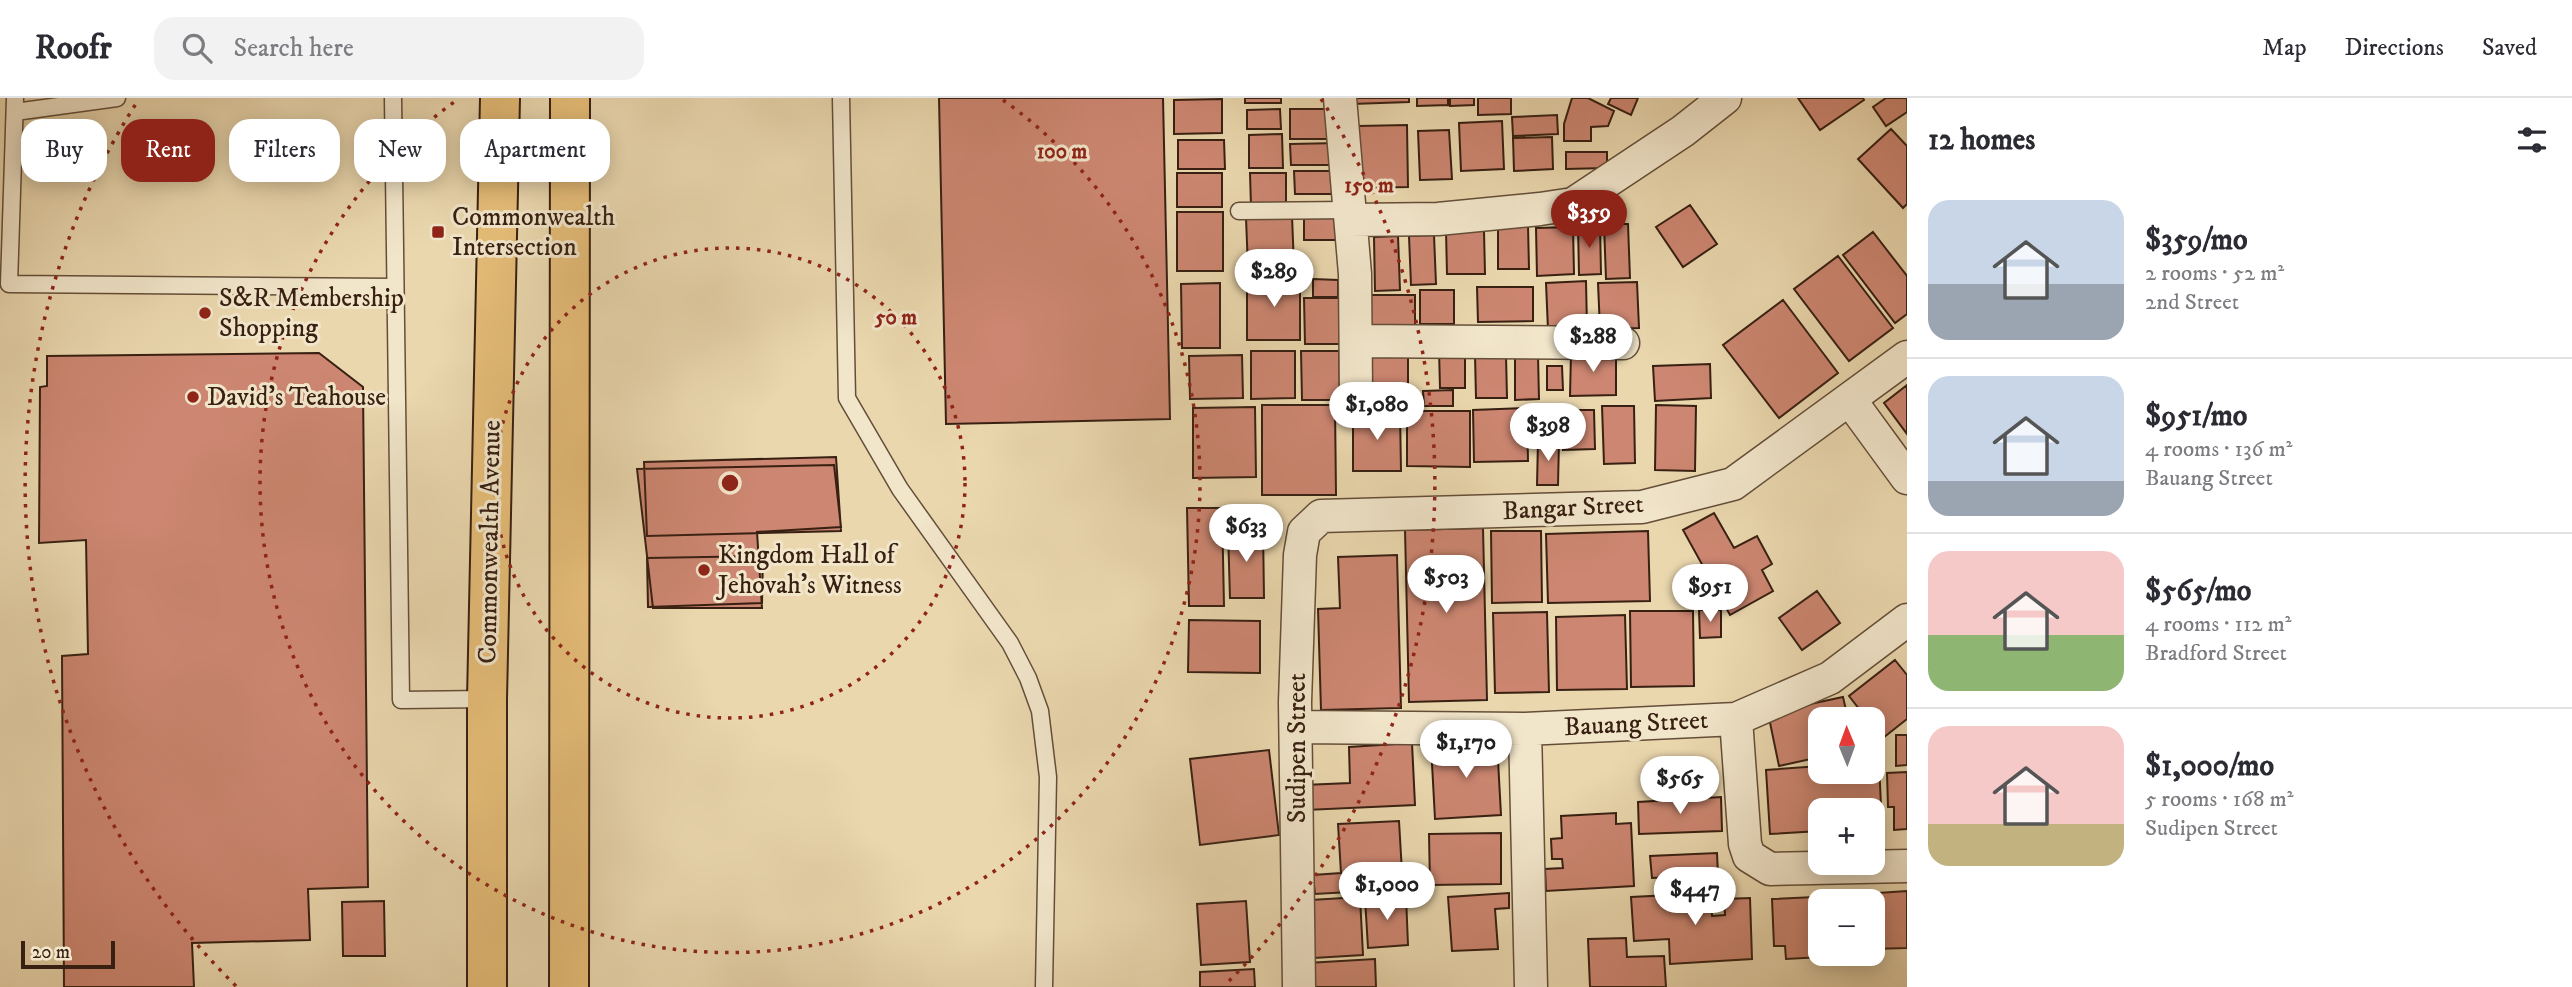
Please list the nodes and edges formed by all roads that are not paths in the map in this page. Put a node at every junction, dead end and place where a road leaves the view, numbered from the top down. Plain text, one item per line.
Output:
1 (117, 98) edge
2 (393, 98) edge
3 (500, 98) edge
4 (570, 98) edge
5 (841, 98) edge
6 (1340, 98) edge
7 (1725, 98) edge
8 (15, 105) edge
9 (1240, 211) dead end
10 (1350, 215) junction
11 (396, 287) junction
12 (1357, 341) junction
13 (1623, 343) dead end
14 (1907, 356) edge
15 (1356, 393) dead end
16 (1850, 400) junction
17 (1907, 478) edge
18 (1321, 516) joint
19 (1907, 620) edge
20 (487, 699) junction
21 (1736, 719) junction
22 (1296, 727) junction
23 (1525, 729) junction
24 (1907, 866) edge
25 (487, 987) edge
26 (569, 987) edge
27 (1044, 987) edge
28 (1299, 987) edge
29 (1531, 987) edge

1 - 8 lane
2 - 11 lane
3 - 20 main road, Commonwealth Avenue
4 - 26 main road
5 - 27 lane
6 - 10 street
7 - 10 street
8 - 11 lane
9 - 10 lane
10 - 12 street
11 - 20 lane
12 - 13 street
12 - 15 street
14 - 16 street, Bangar Street
16 - 17 street
16 - 18 street, Bangar Street
18 - 22 street, Sudipen Street
19 - 21 street, Bauang Street
20 - 25 main road, Commonwealth Avenue
21 - 23 street, Bauang Street
21 - 24 street
22 - 23 street, Bauang Street
22 - 28 street, Sudipen Street
23 - 29 street

